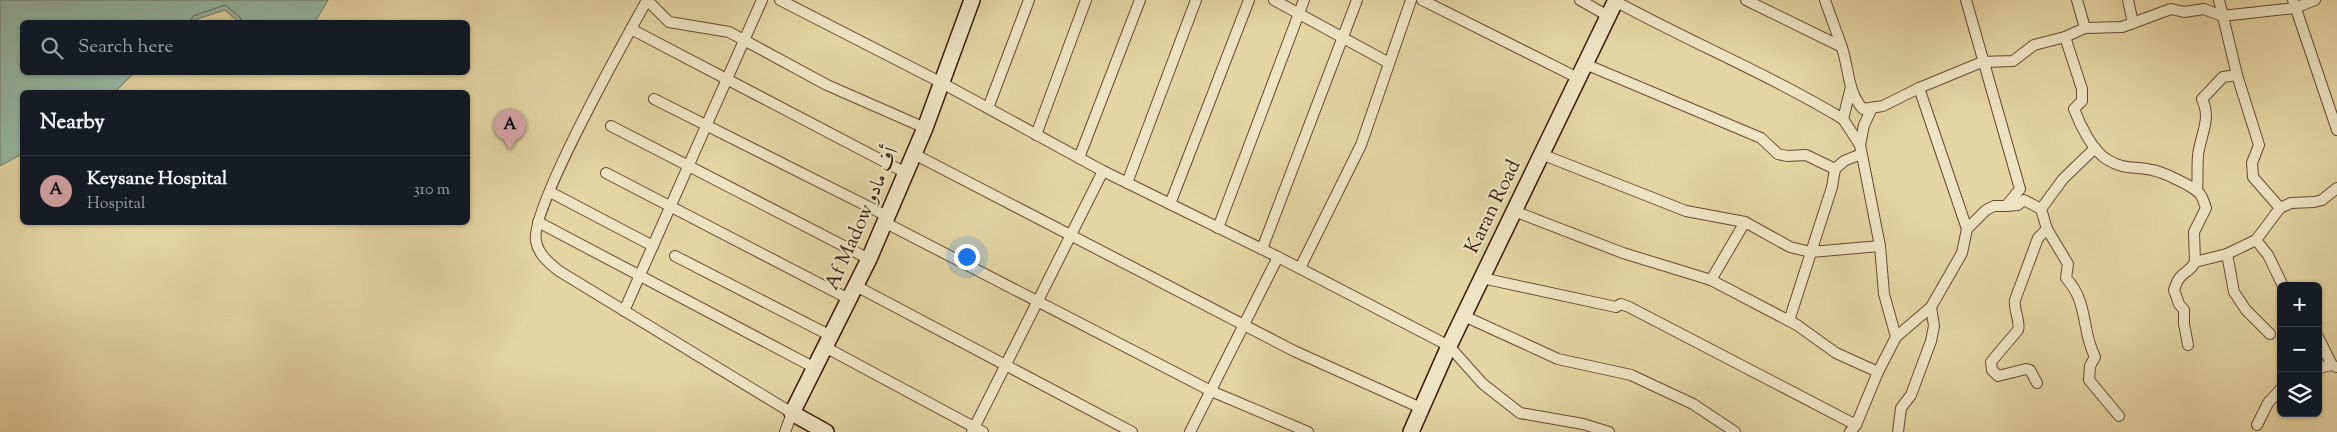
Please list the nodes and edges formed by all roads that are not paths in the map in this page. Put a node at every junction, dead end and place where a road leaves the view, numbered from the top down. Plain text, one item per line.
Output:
1 (647, 0) edge
2 (762, 0) edge
3 (780, 0) edge
4 (972, 0) edge
5 (1029, 0) edge
6 (1086, 0) edge
7 (1140, 0) edge
8 (1196, 0) edge
9 (1249, 0) edge
10 (1274, 0) edge
11 (1304, 0) edge
12 (1357, 0) edge
13 (1411, 0) edge
14 (1422, 0) edge
15 (1580, 0) edge
16 (1615, 0) edge
17 (1746, 0) edge
18 (1825, 0) edge
19 (1966, 0) edge
20 (2077, 0) edge
21 (2128, 0) edge
22 (2219, 0) edge
23 (2314, 0) edge
24 (2294, 4) edge
25 (1299, 14) junction
26 (1608, 16) junction
27 (2222, 16) junction
28 (2133, 23) junction
29 (2085, 28) junction
30 (631, 30) junction
31 (2065, 37) junction
32 (1343, 38) junction
33 (745, 39) junction
34 (1842, 47) junction
35 (1982, 62) junction
36 (1389, 63) junction
37 (1585, 64) junction
38 (2237, 75) junction
39 (1578, 78) junction
40 (727, 81) junction
41 (942, 83) junction
42 (1851, 87) junction
43 (1919, 88) junction
44 (654, 99) dead end
45 (988, 108) junction
46 (1872, 108) junction
47 (1843, 119) junction
48 (708, 124) junction
49 (611, 126) dead end
50 (925, 128) junction
51 (2337, 130) edge
52 (1036, 135) junction
53 (2094, 148) junction
54 (1861, 149) junction
55 (914, 154) junction
56 (1541, 154) junction
57 (1078, 158) junction
58 (690, 166) junction
59 (1835, 169) junction
60 (1103, 171) junction
61 (606, 173) dead end
62 (906, 173) junction
63 (1127, 183) junction
64 (2337, 188) edge
65 (2196, 191) junction
66 (550, 192) junction
67 (1170, 204) junction
68 (2006, 206) junction
69 (671, 207) junction
70 (2280, 208) junction
71 (2040, 209) junction
72 (1514, 211) junction
73 (886, 219) junction
74 (538, 222) junction
75 (1745, 222) junction
76 (1218, 228) junction
77 (1967, 229) junction
78 (2047, 229) junction
79 (1071, 234) junction
80 (2256, 240) junction
81 (654, 246) junction
82 (1880, 246) junction
83 (1262, 249) junction
84 (1811, 252) junction
85 (2227, 254) junction
86 (676, 256) dead end
87 (1278, 257) junction
88 (869, 259) junction
89 (2195, 262) junction
90 (1300, 268) junction
91 (640, 275) junction
92 (1482, 278) junction
93 (1710, 280) junction
94 (2282, 282) edge
95 (852, 293) junction
96 (1038, 302) junction
97 (1932, 307) junction
98 (624, 311) junction
99 (1464, 316) junction
100 (1789, 321) junction
101 (1245, 324) junction
102 (2270, 334) dead end
103 (1896, 337) junction
104 (828, 341) junction
105 (2322, 344) edge
106 (2188, 345) dead end
107 (1449, 346) junction
108 (2335, 366) edge
109 (1005, 367) junction
110 (815, 368) junction
111 (2322, 368) edge
112 (1878, 372) junction
113 (2037, 383) dead end
114 (1211, 390) junction
115 (2277, 393) edge
116 (1421, 408) junction
117 (792, 413) junction
118 (2119, 416) dead end
119 (2257, 425) dead end
120 (1853, 428) edge
121 (977, 430) edge
122 (785, 432) edge
123 (826, 432) edge
124 (1132, 432) edge
125 (1190, 432) edge
126 (1308, 432) edge
127 (1411, 432) edge
128 (1609, 432) edge
129 (1735, 432) edge
130 (1898, 432) edge

1 - 30 street
1 - 33 street
2 - 33 street
3 - 41 street
4 - 41 street, Af Madow أف مادو
5 - 45 street
6 - 52 street
7 - 57 street
8 - 63 street
9 - 67 street
10 - 25 street
11 - 25 street
12 - 32 street
13 - 36 street
14 - 39 street
15 - 26 street
16 - 26 street, Karan Road
16 - 47 street
17 - 34 street
18 - 34 street
19 - 35 street
20 - 29 street
21 - 28 street
22 - 27 street
23 - 24 street
24 - 27 street
24 - 51 street
25 - 32 street
25 - 76 street
26 - 37 street, Karan Road
27 - 28 street
27 - 38 street
28 - 29 street
29 - 31 street
30 - 40 street
30 - 66 street
31 - 35 street
31 - 53 street
32 - 36 street
32 - 83 street
33 - 40 street
33 - 50 street
34 - 42 street
35 - 43 street
35 - 68 street
36 - 90 street
37 - 39 street, Karan Road
37 - 59 street
38 - 65 street
38 - 70 street
39 - 56 street, Karan Road
40 - 48 street
40 - 62 street
41 - 45 street
41 - 50 street, Af Madow أف مادو
42 - 46 street
42 - 47 street
43 - 46 street
43 - 77 street
44 - 48 street
45 - 52 street
46 - 54 street
47 - 54 street
48 - 58 street
48 - 73 street
49 - 58 street
50 - 55 street, Af Madow أف مادو
52 - 57 street
53 - 65 street
53 - 71 street
54 - 59 street
54 - 82 street
55 - 62 street, Af Madow أف مادو
55 - 79 street
56 - 72 street, Karan Road
56 - 75 street
57 - 60 street
58 - 69 street
58 - 88 street
59 - 84 street
60 - 63 street
60 - 79 street
61 - 69 street
62 - 73 street, Af Madow أف مادو
63 - 67 street
64 - 70 street
65 - 89 street
66 - 74 street
66 - 81 street
67 - 76 street
68 - 71 street
68 - 77 street
69 - 81 street
69 - 95 street
70 - 80 street
71 - 78 street
72 - 92 street, Karan Road
72 - 93 street
73 - 88 street, Af Madow أف مادو
73 - 96 street
74 - 91 street
74 - 98 street
75 - 84 street
75 - 93 street
76 - 83 street
77 - 97 street
78 - 113 street
78 - 118 street
79 - 96 street
79 - 101 street
80 - 85 street
80 - 94 street
81 - 91 street
82 - 84 street
82 - 103 street
83 - 87 street
84 - 100 street
85 - 89 street
85 - 102 street
86 - 104 street
87 - 90 street
87 - 101 street
88 - 95 street, Af Madow أف مادو
89 - 106 street
90 - 107 street
91 - 98 street
91 - 110 street
92 - 99 street, Karan Road
92 - 120 street
93 - 100 street
95 - 104 street, Af Madow أف مادو
95 - 109 street
96 - 109 street
96 - 114 street
97 - 103 street
97 - 130 street
98 - 117 street
99 - 107 street, Karan Road
99 - 129 street
100 - 112 street
101 - 114 street
101 - 116 street
103 - 112 street
104 - 110 street, Af Madow أف مادو
104 - 121 street
105 - 108 street
107 - 116 street, Karan Road
107 - 128 street
108 - 111 street
109 - 121 street
109 - 124 street
110 - 117 street, Af Madow أف مادو
112 - 120 street
114 - 125 street
114 - 126 street
115 - 119 street
116 - 127 street, Karan Road
117 - 122 street
117 - 123 street

